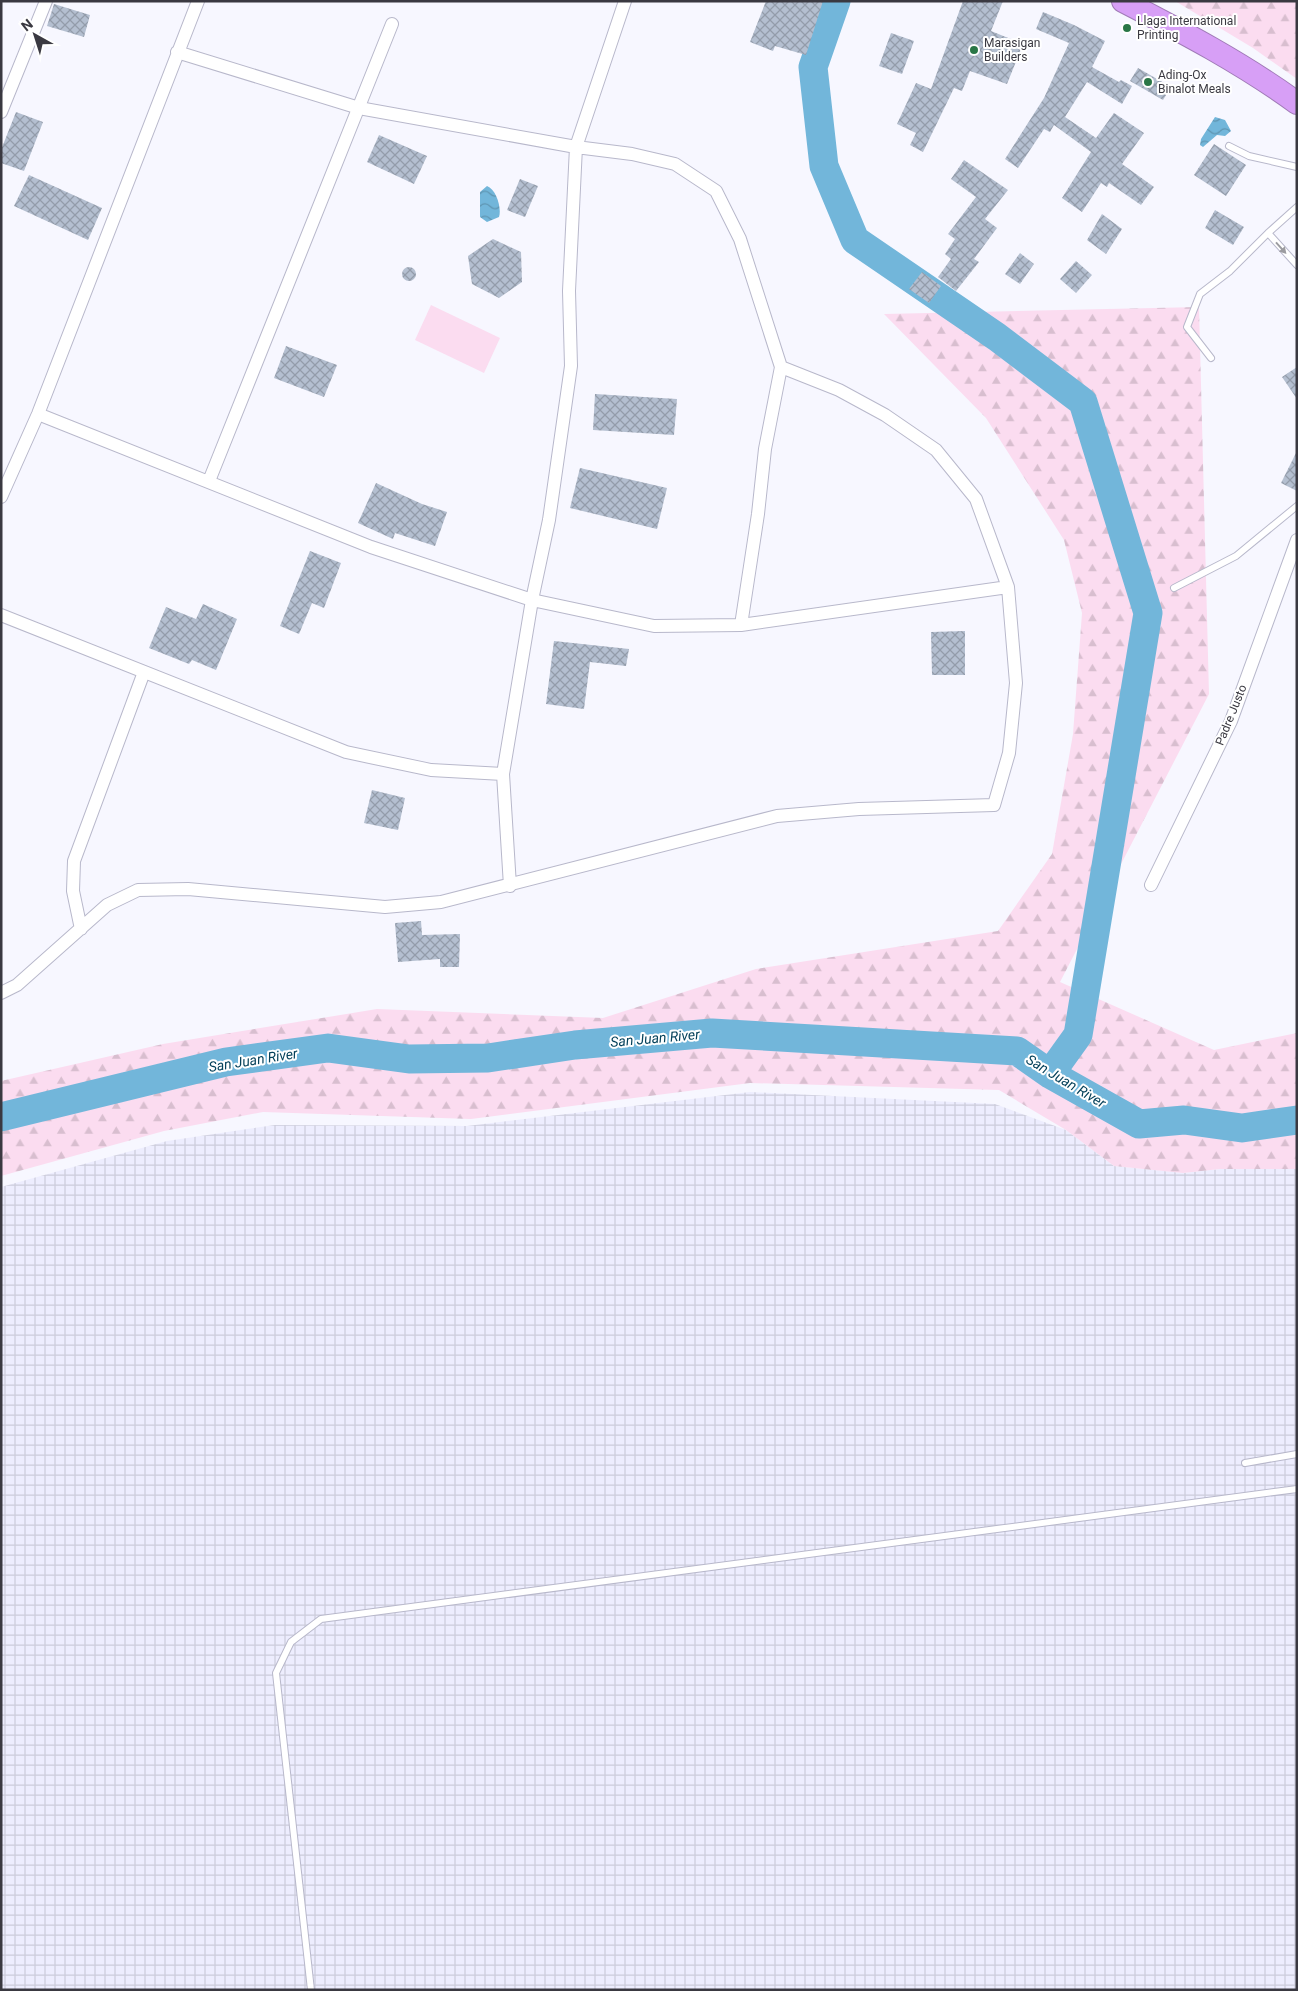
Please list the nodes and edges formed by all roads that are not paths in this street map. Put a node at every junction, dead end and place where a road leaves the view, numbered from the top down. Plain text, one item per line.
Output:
1 (46, 1) edge
2 (198, 1) edge
3 (625, 1) edge
4 (1123, 1) edge
5 (392, 24) dead end
6 (177, 52) junction
7 (1297, 103) edge
8 (359, 108) junction
9 (1, 112) edge
10 (1229, 146) dead end
11 (576, 147) junction
12 (1297, 166) edge
13 (1297, 207) edge
14 (1268, 233) junction
15 (1297, 265) edge
16 (1211, 358) dead end
17 (781, 367) junction
18 (38, 414) junction
19 (209, 481) junction
20 (1, 497) edge
21 (1297, 506) edge
22 (1297, 540) edge
23 (1008, 587) junction
24 (1174, 588) dead end
25 (532, 600) junction
26 (1, 615) edge
27 (741, 625) junction
28 (144, 672) junction
29 (503, 774) junction
30 (1151, 885) dead end
31 (510, 886) junction
32 (81, 929) junction
33 (1, 993) edge
34 (1297, 1454) edge
35 (1245, 1464) dead end
36 (1297, 1489) edge
37 (311, 1990) edge

1 - 9 street
2 - 6 street
3 - 11 street
4 - 7 highway
5 - 8 street
6 - 8 street
6 - 18 street
8 - 11 street
8 - 19 street
10 - 12 lane
11 - 17 street
11 - 25 street
13 - 14 lane
14 -> 15 lane
14 - 16 lane
17 - 23 street
17 - 27 street
18 - 19 street
18 - 20 street
19 - 25 street
21 - 24 lane
22 - 30 street, Padre Justo
23 - 27 street
23 - 31 street
25 - 27 street
25 - 29 street
26 - 28 street
28 - 29 street
28 - 32 street
29 - 31 street
31 - 32 street
32 - 33 street
34 - 35 lane
36 - 37 lane

